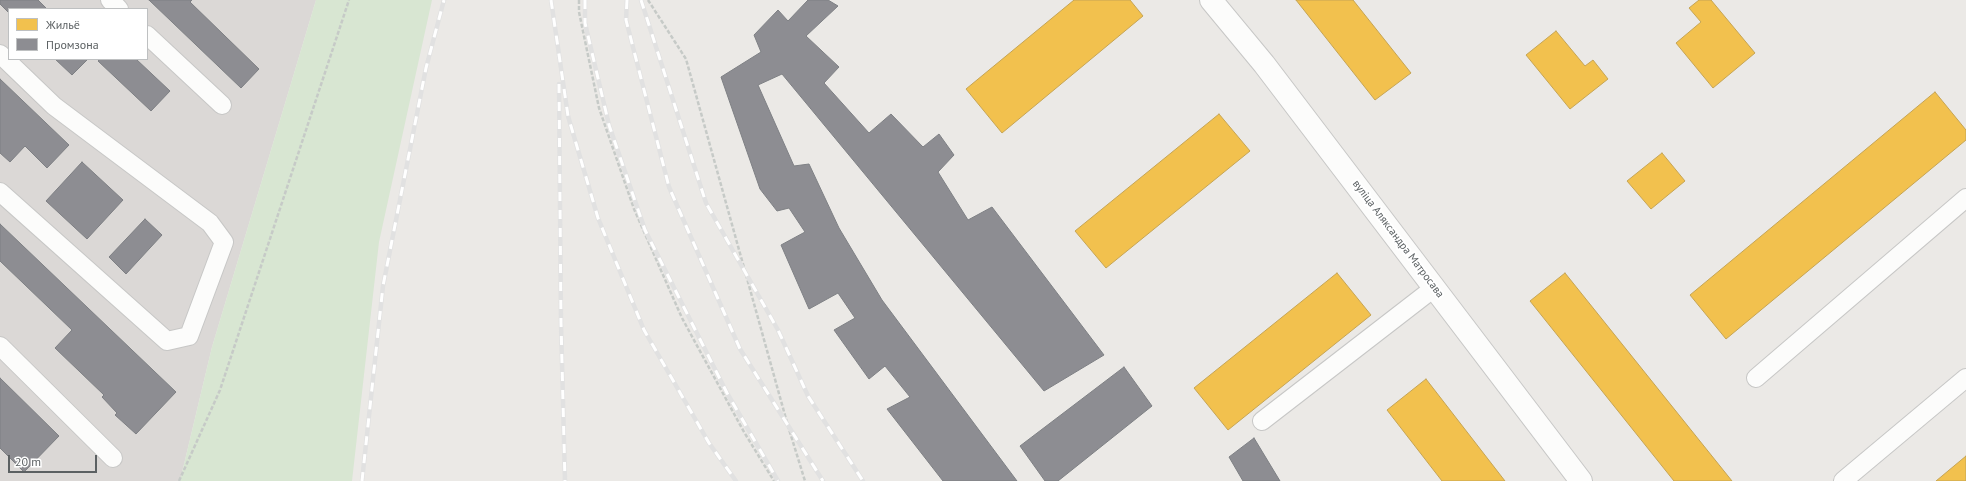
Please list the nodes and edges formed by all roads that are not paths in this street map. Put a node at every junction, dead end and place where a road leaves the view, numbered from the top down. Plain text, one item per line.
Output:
1 (110, 0) edge
2 (1211, 0) edge
3 (118, 8) edge
4 (148, 36) edge
5 (0, 54) edge
6 (222, 105) dead end
7 (0, 192) edge
8 (1966, 198) edge
9 (1434, 288) junction
10 (0, 346) edge
11 (1756, 378) dead end
12 (1966, 378) edge
13 (1262, 421) dead end
14 (113, 458) dead end
15 (1581, 481) edge
16 (1843, 481) edge

1 - 3 lane
2 - 9 street, вуліца Аляксандра Матросава
4 - 6 lane
5 - 7 lane
8 - 11 lane
9 - 13 lane
9 - 15 street, вуліца Аляксандра Матросава
10 - 14 lane
12 - 16 lane

